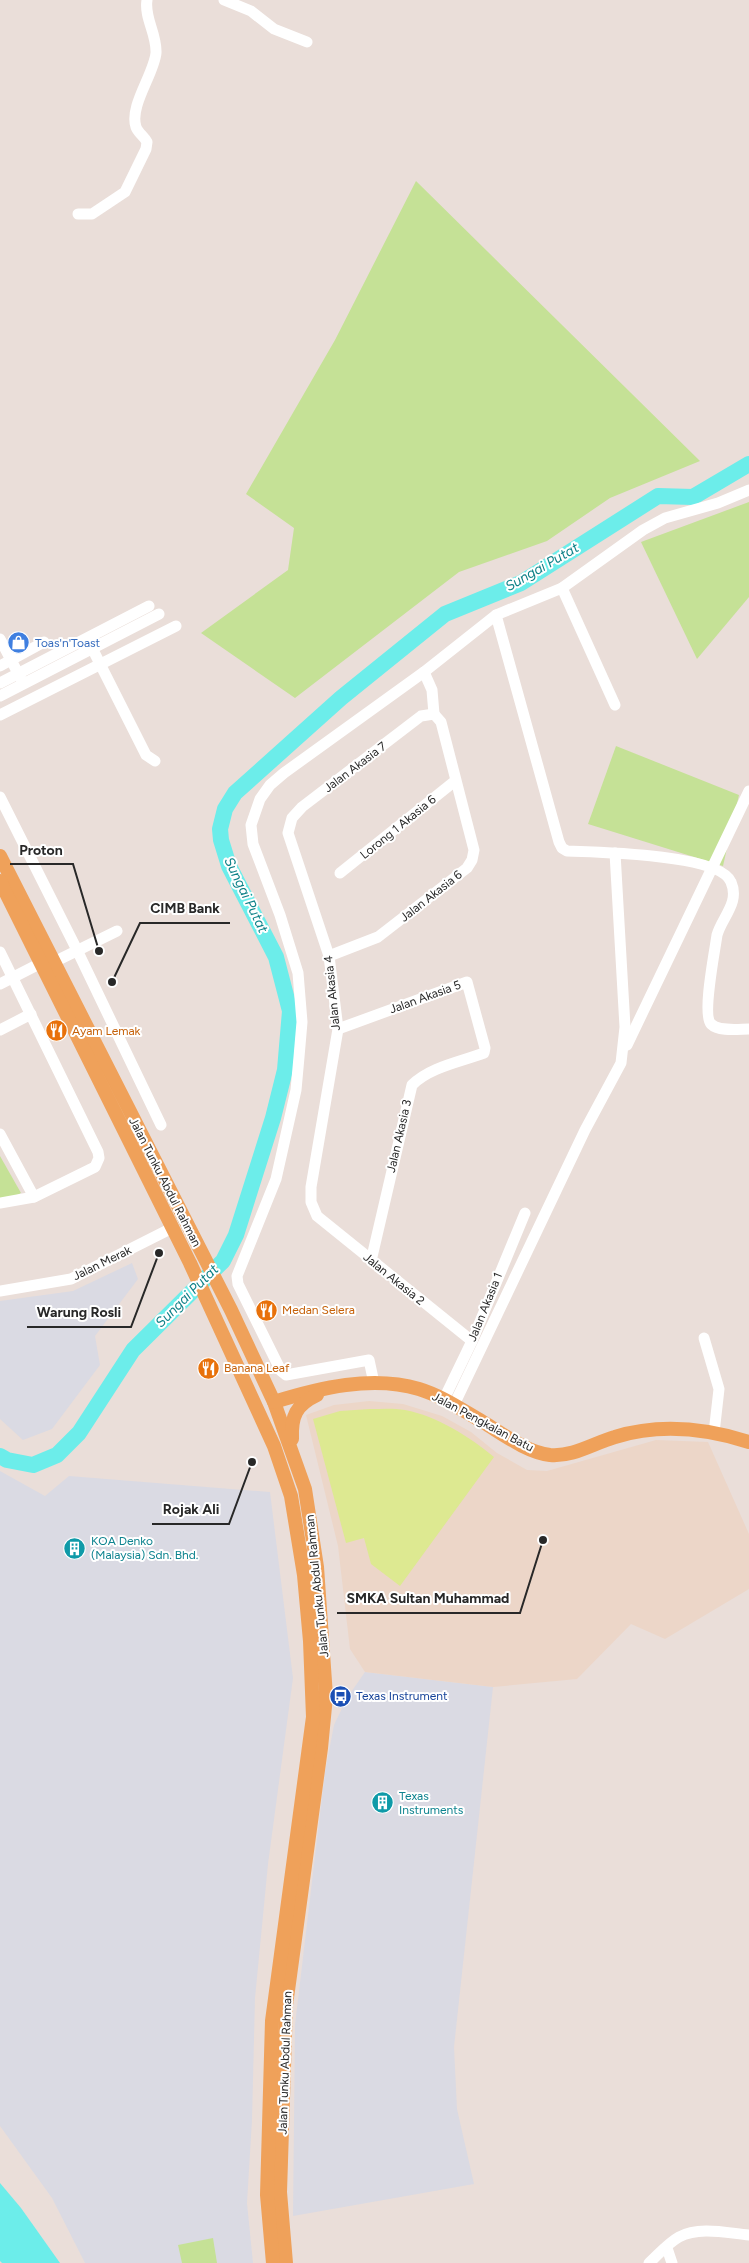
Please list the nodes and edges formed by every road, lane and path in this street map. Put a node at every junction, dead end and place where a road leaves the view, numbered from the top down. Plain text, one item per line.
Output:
1 (147, 0) edge
2 (224, 0) edge
3 (307, 42) dead end
4 (78, 214) dead end
5 (749, 490) edge
6 (562, 588) junction
7 (149, 606) dead end
8 (159, 614) dead end
9 (496, 615) junction
10 (176, 626) dead end
11 (0, 639) edge
12 (44, 642) dead end
13 (90, 643) junction
14 (11, 660) junction
15 (101, 664) junction
16 (0, 666) edge
17 (424, 672) junction
18 (18, 674) junction
19 (0, 683) edge
20 (24, 684) junction
21 (0, 696) edge
22 (614, 705) dead end
23 (434, 714) junction
24 (0, 715) edge
25 (155, 761) dead end
26 (455, 781) junction
27 (749, 791) edge
28 (0, 797) edge
29 (288, 833) joint
30 (615, 853) junction
31 (0, 856) edge
32 (712, 867) junction
33 (340, 873) dead end
34 (0, 881) edge
35 (117, 930) dead end
36 (77, 950) junction
37 (0, 952) edge
38 (330, 956) junction
39 (47, 963) junction
40 (12, 977) junction
41 (0, 984) edge
42 (31, 1014) junction
43 (749, 1029) edge
44 (0, 1030) edge
45 (338, 1030) junction
46 (624, 1052) junction
47 (480, 1054) joint
48 (161, 1126) dead end
49 (0, 1134) edge
50 (34, 1197) junction
51 (0, 1203) edge
52 (525, 1213) dead end
53 (317, 1216) joint
54 (172, 1228) junction
55 (371, 1261) junction
56 (0, 1291) edge
57 (248, 1304) junction
58 (230, 1310) junction
59 (216, 1318) junction
60 (704, 1338) dead end
61 (472, 1341) junction
62 (265, 1383) junction
63 (374, 1384) junction
64 (331, 1388) junction
65 (274, 1402) junction
66 (449, 1402) junction
67 (714, 1433) junction
68 (749, 1442) edge
69 (299, 1467) junction
70 (291, 1496) junction
71 (749, 2235) edge
72 (667, 2248) junction
73 (273, 2263) edge
74 (286, 2263) edge
75 (649, 2263) edge
76 (672, 2263) edge

1 - 4 street
2 - 3 street
5 - 6 street
6 - 9 street
6 - 22 street
7 - 13 street
8 - 13 street
9 - 17 street
9 - 30 street
10 - 15 street
11 - 14 street
12 - 14 street
13 - 15 street
13 - 18 street
13 - 20 street
14 - 16 street
14 - 18 street
15 - 24 street
15 - 25 street
17 - 23 street, Jalan Akasia 6
17 - 57 street
18 - 19 street
18 - 20 street
20 - 21 street
23 - 26 street, Jalan Akasia 6
23 - 29 street, Jalan Akasia 7
26 - 33 street, Lorong 1 Akasia 6
26 - 38 street, Jalan Akasia 6
27 - 32 street
28 - 36 street
29 - 38 street, Jalan Akasia 4
30 - 32 street
30 - 46 street
31 - 39 main road, Jalan Tunku Abdul Rahman
32 - 43 street
32 - 46 street
34 - 39 main road, Jalan Tunku Abdul Rahman
35 - 36 street
36 - 39 street
36 - 48 street
37 - 40 street
38 - 45 street, Jalan Akasia 4
39 - 40 street
39 - 54 main road, Jalan Tunku Abdul Rahman
39 - 58 main road, Jalan Tunku Abdul Rahman
40 - 41 street
40 - 42 street
42 - 44 street
42 - 50 street
45 - 47 street, Jalan Akasia 5
45 - 53 street, Jalan Akasia 4
46 - 66 street
47 - 55 street, Jalan Akasia 3
49 - 50 street
50 - 51 street
52 - 61 street, Jalan Akasia 1
53 - 55 street, Jalan Akasia 2
54 - 56 street, Jalan Merak
54 - 59 main road, Jalan Tunku Abdul Rahman
55 - 61 street, Jalan Akasia 2
57 - 58 street
57 - 63 street
58 - 62 main road, Jalan Tunku Abdul Rahman
59 - 65 main road
59 - 70 main road, Jalan Tunku Abdul Rahman
60 - 67 street
61 - 66 street, Jalan Akasia 1
62 - 64 main road
62 - 65 main road, Jalan Tunku Abdul Rahman
63 - 64 main road, Jalan Pengkalan Batu
63 - 66 main road, Jalan Pengkalan Batu
64 - 65 main road, Jalan Pengkalan Batu
64 - 69 main road
65 - 69 main road, Jalan Tunku Abdul Rahman
65 - 70 main road
66 - 67 main road, Jalan Pengkalan Batu
67 - 68 main road, Jalan Pengkalan Batu
69 - 74 main road, Jalan Tunku Abdul Rahman
70 - 73 main road, Jalan Tunku Abdul Rahman
71 - 72 street
72 - 75 street
72 - 76 street

